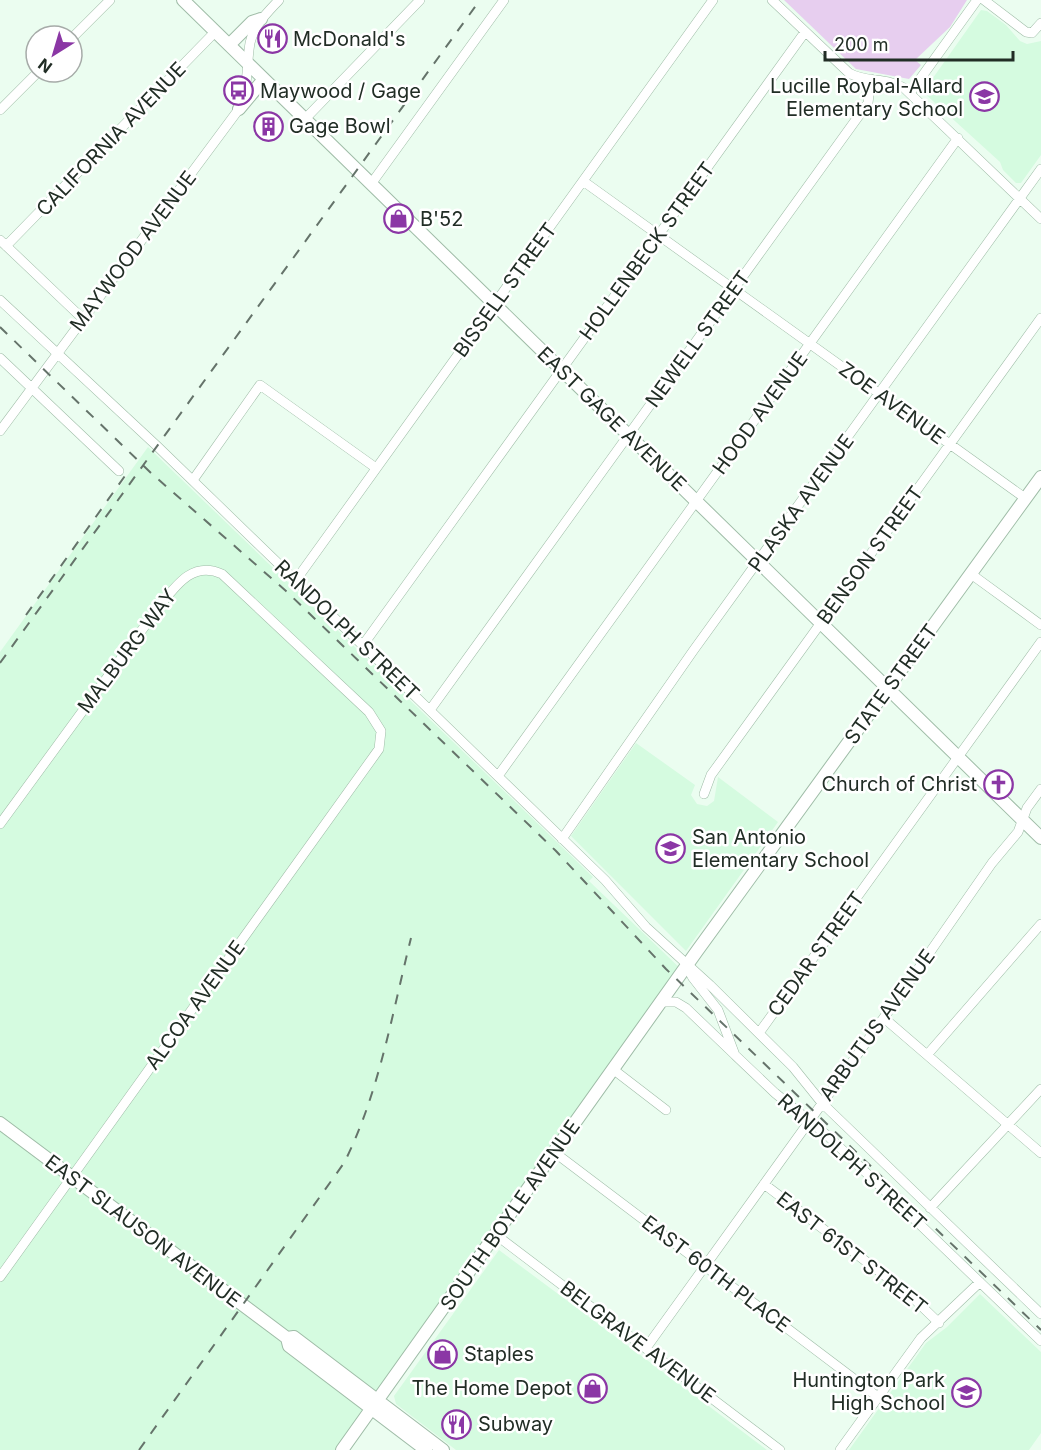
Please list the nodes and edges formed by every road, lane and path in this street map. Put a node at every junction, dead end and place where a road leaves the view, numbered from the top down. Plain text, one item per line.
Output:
1 (110, 0) edge
2 (183, 0) edge
3 (279, 0) edge
4 (420, 0) edge
5 (504, 0) edge
6 (713, 0) edge
7 (772, 0) edge
8 (977, 0) edge
9 (984, 0) edge
10 (261, 19) junction
11 (1041, 23) edge
12 (84, 26) edge
13 (215, 32) junction
14 (805, 32) junction
15 (229, 45) junction
16 (248, 64) junction
17 (264, 79) junction
18 (871, 79) junction
19 (26, 84) edge
20 (910, 93) junction
21 (239, 109) junction
22 (0, 110) edge
23 (305, 119) junction
24 (958, 138) junction
25 (1041, 169) edge
26 (583, 181) junction
27 (371, 184) junction
28 (1020, 198) junction
29 (1041, 219) edge
30 (658, 235) junction
31 (3, 243) edge
32 (734, 289) junction
33 (0, 300) edge
34 (494, 304) junction
35 (82, 318) junction
36 (1041, 318) edge
37 (809, 344) junction
38 (56, 354) junction
39 (0, 358) edge
40 (561, 369) junction
41 (31, 387) junction
42 (880, 394) junction
43 (0, 431) edge
44 (629, 435) junction
45 (950, 444) junction
46 (376, 468) junction
47 (118, 471) dead end
48 (1041, 477) edge
49 (193, 480) junction
50 (1025, 498) junction
51 (696, 501) junction
52 (759, 562) junction
53 (971, 574) junction
54 (296, 580) junction
55 (821, 623) junction
56 (1041, 625) edge
57 (1041, 642) edge
58 (363, 645) junction
59 (888, 688) junction
60 (430, 710) junction
61 (381, 731) joint
62 (958, 757) junction
63 (498, 776) junction
64 (1041, 789) edge
65 (704, 794) dead end
66 (1023, 820) junction
67 (0, 824) edge
68 (1041, 838) edge
69 (562, 839) junction
70 (1041, 924) edge
71 (687, 967) junction
72 (678, 981) joint
73 (662, 1002) junction
74 (884, 1018) junction
75 (759, 1033) junction
76 (735, 1055) junction
77 (927, 1055) junction
78 (614, 1071) junction
79 (1041, 1089) edge
80 (822, 1103) junction
81 (666, 1110) dead end
82 (809, 1119) junction
83 (0, 1123) edge
84 (1009, 1126) junction
85 (554, 1152) junction
86 (1041, 1153) edge
87 (72, 1178) junction
88 (764, 1184) junction
89 (930, 1208) junction
90 (496, 1234) junction
91 (706, 1265) junction
92 (0, 1277) edge
93 (980, 1282) junction
94 (1041, 1314) edge
95 (939, 1323) junction
96 (1041, 1341) edge
97 (646, 1348) junction
98 (878, 1396) junction
99 (374, 1405) junction
100 (342, 1450) edge
101 (426, 1450) edge
102 (443, 1450) edge
103 (780, 1450) edge
104 (840, 1450) edge

1 - 12 street
2 - 13 main road, EAST GAGE AVENUE
3 - 10 street
4 - 23 street
5 - 27 street
6 - 26 street, BISSELL STREET
7 - 14 street
8 - 20 street
9 - 11 street
10 - 15 main road
10 - 16 street
13 - 15 main road, EAST GAGE AVENUE
13 - 31 street, CALIFORNIA AVENUE
14 - 18 street
14 - 30 street, HOLLENBECK STREET
15 - 16 main road, EAST GAGE AVENUE
16 - 17 main road, EAST GAGE AVENUE
16 - 21 street, MAYWOOD AVENUE
17 - 21 main road
17 - 23 main road, EAST GAGE AVENUE
18 - 20 street
18 - 32 street, NEWELL STREET
19 - 22 street
20 - 24 street
21 - 35 street, MAYWOOD AVENUE
23 - 27 main road, EAST GAGE AVENUE
24 - 28 street
24 - 37 street, HOOD AVENUE
25 - 28 street, PLASKA AVENUE
26 - 30 street, ZOE AVENUE
26 - 34 street, BISSELL STREET
27 - 34 main road, EAST GAGE AVENUE
28 - 29 street
28 - 42 street, PLASKA AVENUE
30 - 32 street, ZOE AVENUE
30 - 40 street, HOLLENBECK STREET
31 - 35 street
32 - 37 street, ZOE AVENUE
32 - 44 street, NEWELL STREET
33 - 38 street, RANDOLPH STREET
34 - 40 main road, EAST GAGE AVENUE
34 - 46 street, BISSELL STREET
35 - 38 street, MAYWOOD AVENUE
36 - 45 street, BENSON STREET
37 - 42 street, ZOE AVENUE
37 - 51 street, HOOD AVENUE
38 - 41 street, MAYWOOD AVENUE
38 - 49 street, RANDOLPH STREET
39 - 41 street
40 - 44 main road, EAST GAGE AVENUE
40 - 58 street, HOLLENBECK STREET
41 - 43 street, MAYWOOD AVENUE
41 - 47 street
42 - 45 street, ZOE AVENUE
42 - 52 street, PLASKA AVENUE
44 - 51 main road, EAST GAGE AVENUE
44 - 60 street, NEWELL STREET
45 - 50 street, ZOE AVENUE
45 - 55 street, BENSON STREET
46 - 49 street
46 - 54 street, BISSELL STREET
48 - 50 main road, STATE STREET
49 - 54 street, RANDOLPH STREET
50 - 53 main road, STATE STREET
51 - 52 main road, EAST GAGE AVENUE
51 - 63 street, HOOD AVENUE
52 - 55 main road, EAST GAGE AVENUE
52 - 69 street, PLASKA AVENUE
53 - 56 street
53 - 59 main road, STATE STREET
54 - 58 street, RANDOLPH STREET
55 - 59 main road, EAST GAGE AVENUE
55 - 65 street, BENSON STREET
57 - 62 street, CEDAR STREET
58 - 60 street, RANDOLPH STREET
59 - 62 main road, EAST GAGE AVENUE
59 - 71 main road, STATE STREET
60 - 63 street, RANDOLPH STREET
61 - 67 street, MALBURG WAY
61 - 87 street, ALCOA AVENUE
62 - 66 main road, EAST GAGE AVENUE
62 - 75 street, CEDAR STREET
63 - 69 street, RANDOLPH STREET
64 - 66 street, ARBUTUS AVENUE
66 - 68 main road, EAST GAGE AVENUE
66 - 74 street, ARBUTUS AVENUE
69 - 71 street, RANDOLPH STREET
70 - 77 street
71 - 72 main road, STATE STREET
71 - 75 street, RANDOLPH STREET
71 - 76 street, RANDOLPH STREET
72 - 73 main road, SOUTH BOYLE AVENUE
73 - 76 street
73 - 78 main road, SOUTH BOYLE AVENUE
74 - 77 street
74 - 80 street, ARBUTUS AVENUE
75 - 80 street, RANDOLPH STREET
76 - 82 street, RANDOLPH STREET
77 - 84 street
78 - 81 street
78 - 85 main road, SOUTH BOYLE AVENUE
79 - 84 street
80 - 82 street, ARBUTUS AVENUE
80 - 89 street, RANDOLPH STREET
82 - 88 street, ARBUTUS AVENUE
82 - 93 street, RANDOLPH STREET
83 - 87 main road, EAST SLAUSON AVENUE
84 - 86 street
84 - 89 street
85 - 90 main road, SOUTH BOYLE AVENUE
85 - 91 street, EAST 60TH PLACE
87 - 92 street, ALCOA AVENUE
87 - 99 main road, EAST SLAUSON AVENUE
88 - 91 street, ARBUTUS AVENUE
88 - 95 street, EAST 61ST STREET
89 - 94 street, RANDOLPH STREET
90 - 97 street, BELGRAVE AVENUE
90 - 99 main road, SOUTH BOYLE AVENUE
91 - 97 street, ARBUTUS AVENUE
91 - 98 street, EAST 60TH PLACE
93 - 95 street
93 - 96 street, RANDOLPH STREET
95 - 98 street
97 - 103 street, BELGRAVE AVENUE
98 - 104 street
99 - 100 main road, SOUTH BOYLE AVENUE
99 - 101 main road, EAST SLAUSON AVENUE
99 - 102 main road, EAST SLAUSON AVENUE

